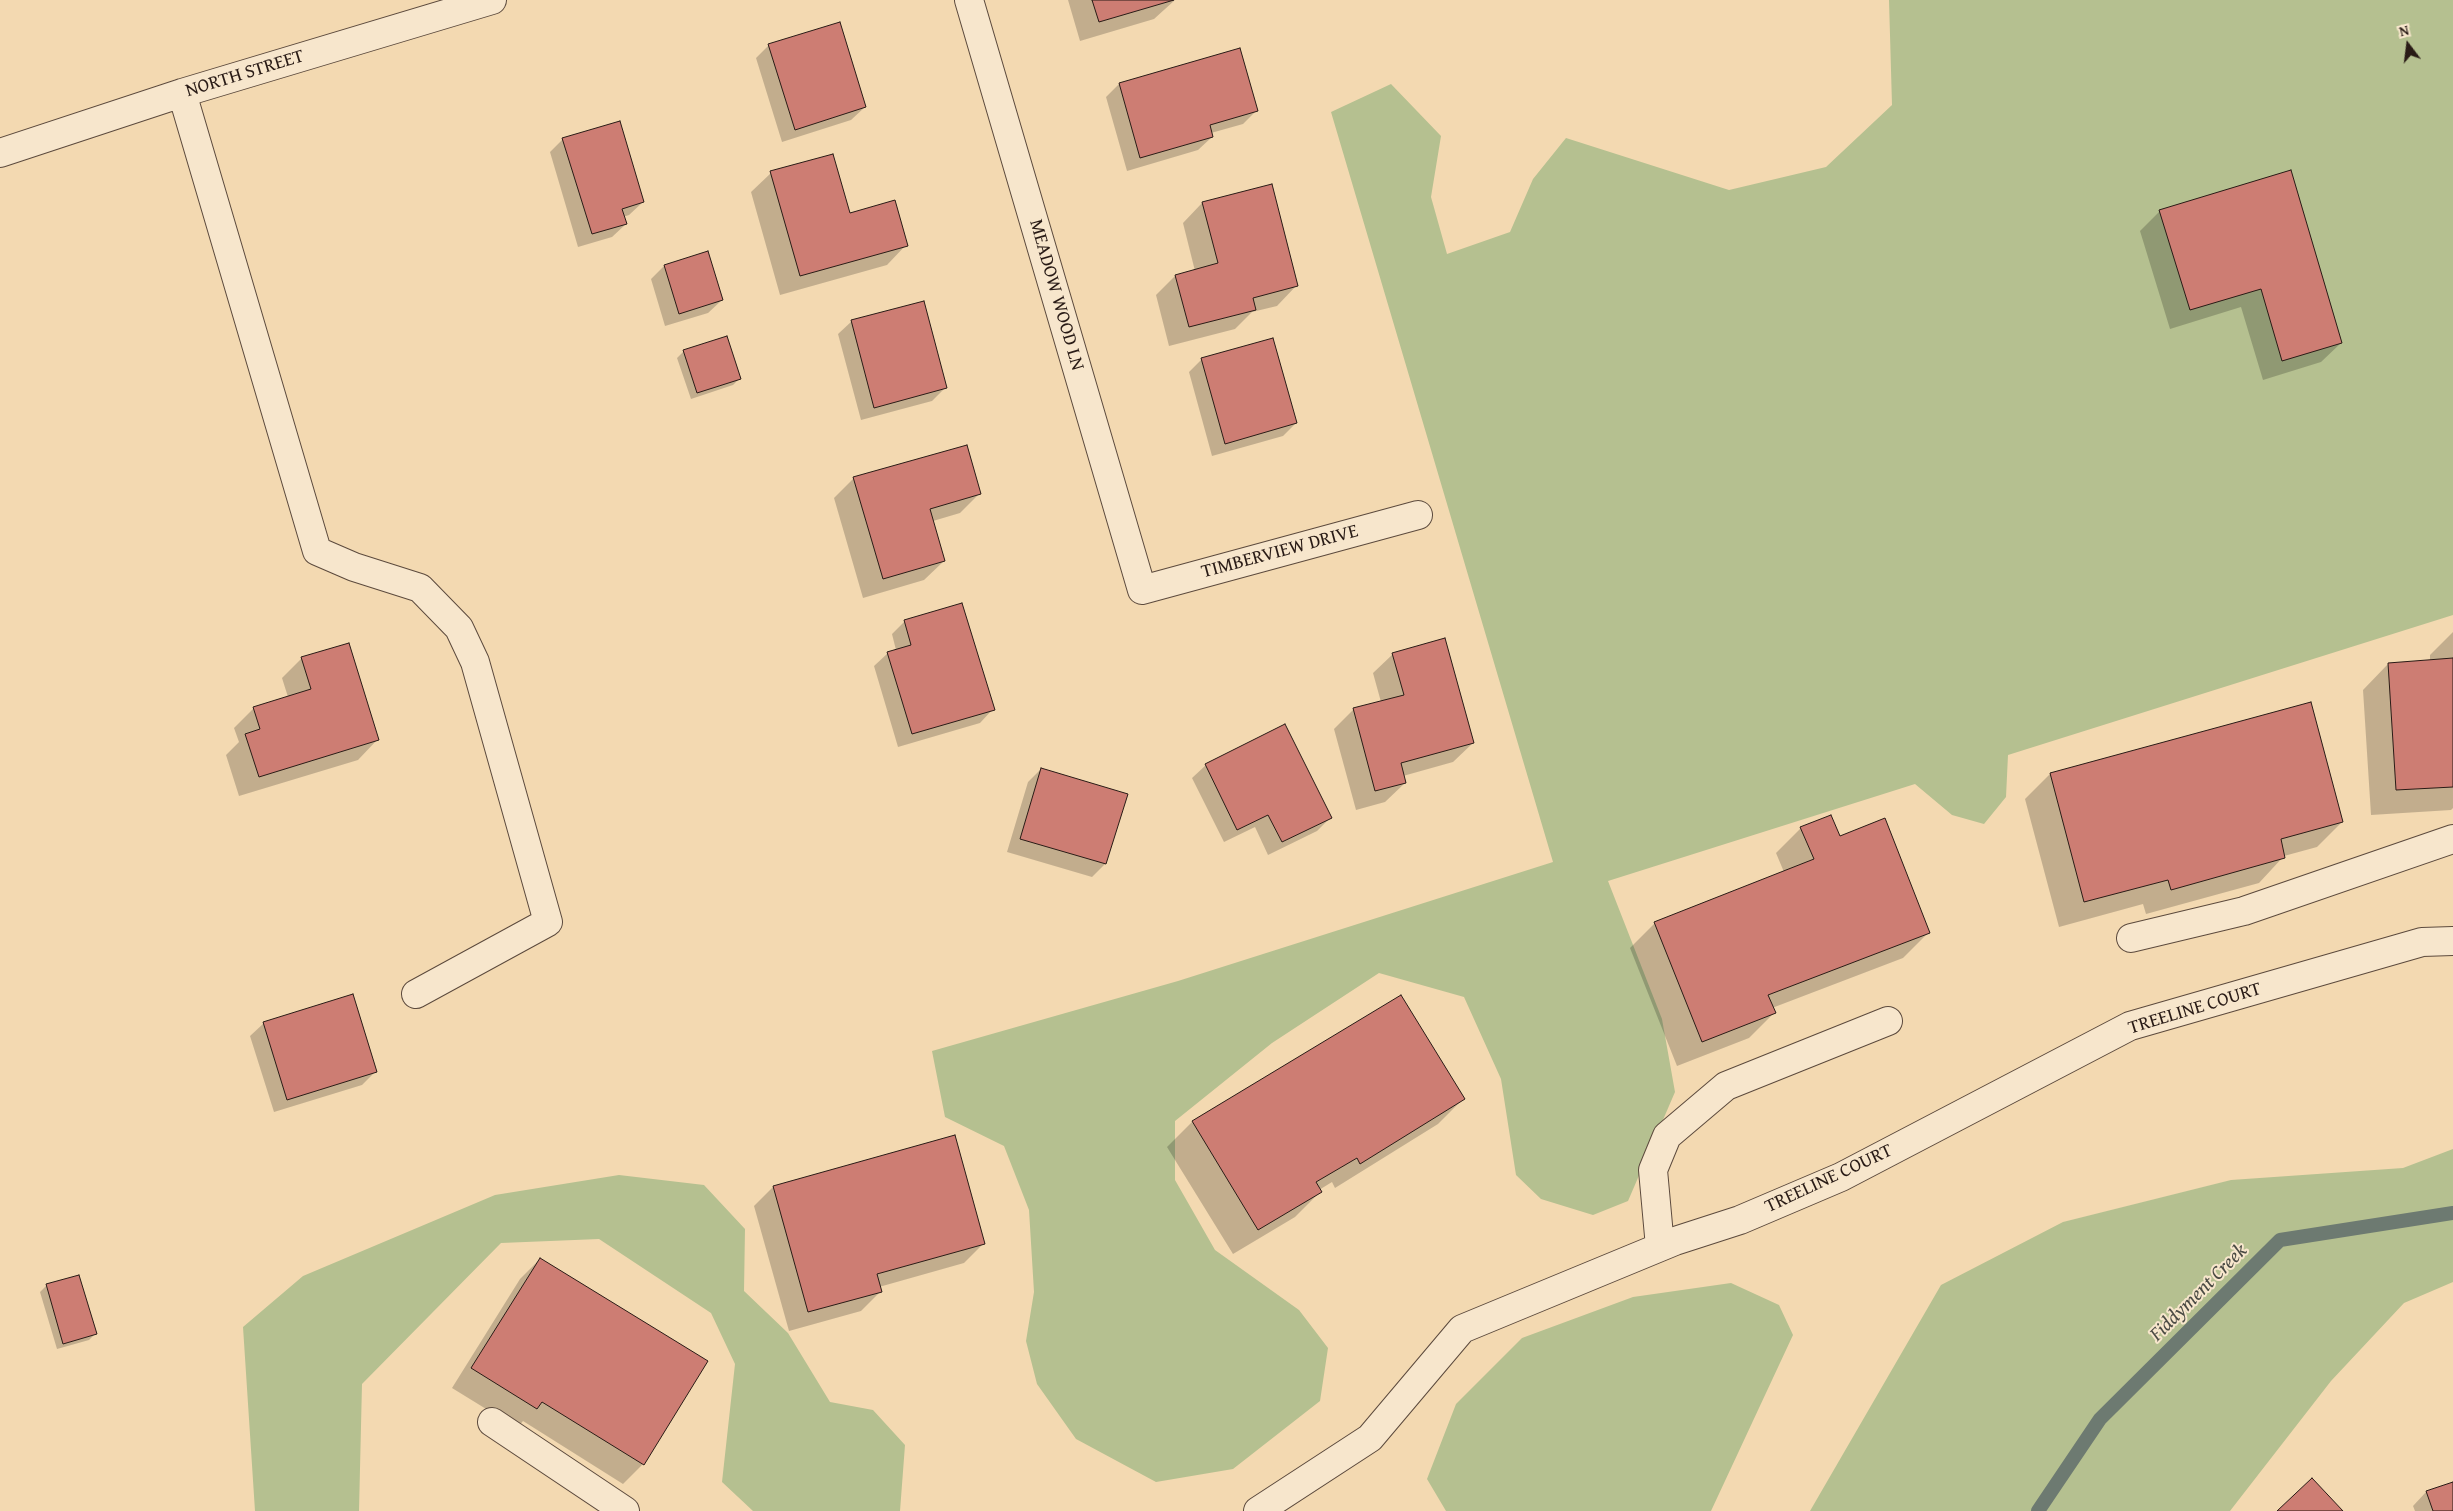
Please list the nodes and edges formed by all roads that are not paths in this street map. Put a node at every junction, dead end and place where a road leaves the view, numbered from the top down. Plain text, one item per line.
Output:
1 (492, 0) edge
2 (969, 0) edge
3 (182, 93) junction
4 (0, 153) edge
5 (1418, 515) dead end
6 (1142, 590) joint
7 (2453, 840) edge
8 (2132, 938) dead end
9 (2453, 941) edge
10 (416, 994) dead end
11 (1888, 1021) dead end
12 (1660, 1247) junction
13 (492, 1422) dead end
14 (626, 1511) edge
15 (1258, 1511) edge

1 - 3 street, NORTH STREET
2 - 6 street, MEADOW WOOD LN
3 - 4 street, NORTH STREET
3 - 10 street
5 - 6 street, TIMBERVIEW DRIVE
7 - 8 street
9 - 12 street, TREELINE COURT
11 - 12 street
12 - 15 street, TREELINE COURT
13 - 14 street

